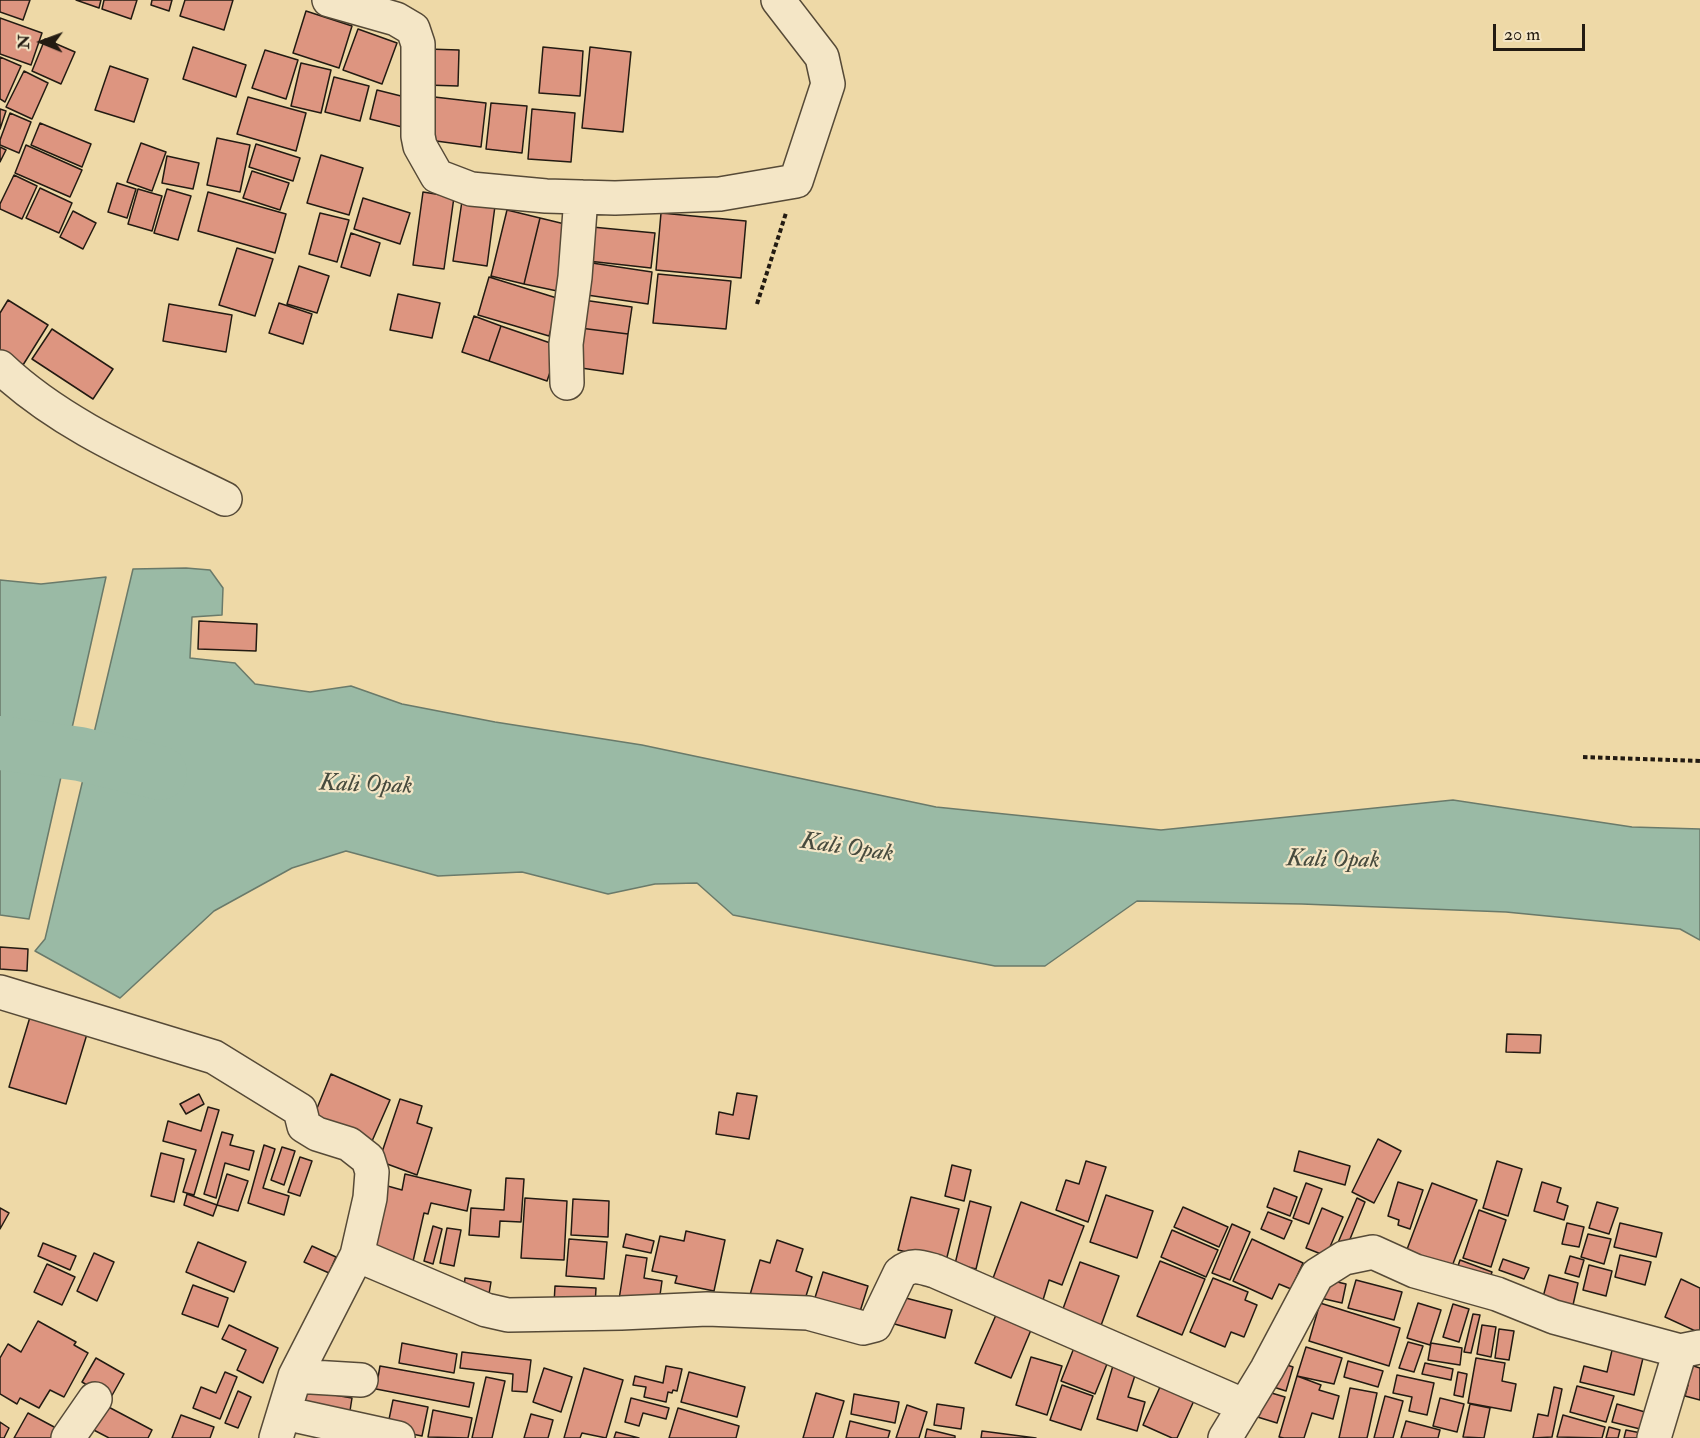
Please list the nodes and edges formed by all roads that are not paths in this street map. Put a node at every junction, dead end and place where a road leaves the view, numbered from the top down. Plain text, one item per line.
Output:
1 (329, 0) edge
2 (778, 0) edge
3 (581, 197) junction
4 (0, 367) edge
5 (567, 383) dead end
6 (225, 499) dead end
7 (0, 992) edge
8 (357, 1255) junction
9 (1690, 1349) edge
10 (295, 1376) junction
11 (361, 1380) dead end
12 (95, 1399) dead end
13 (1245, 1406) junction
14 (280, 1425) edge
15 (68, 1438) edge
16 (398, 1438) edge
17 (1225, 1438) edge
18 (1654, 1438) edge

1 - 3 street
2 - 3 street
3 - 5 street
4 - 6 street
7 - 8 street
8 - 10 street
8 - 13 street
9 - 13 street
9 - 18 street
10 - 11 street
10 - 14 street
12 - 15 street
13 - 17 street
14 - 16 street

